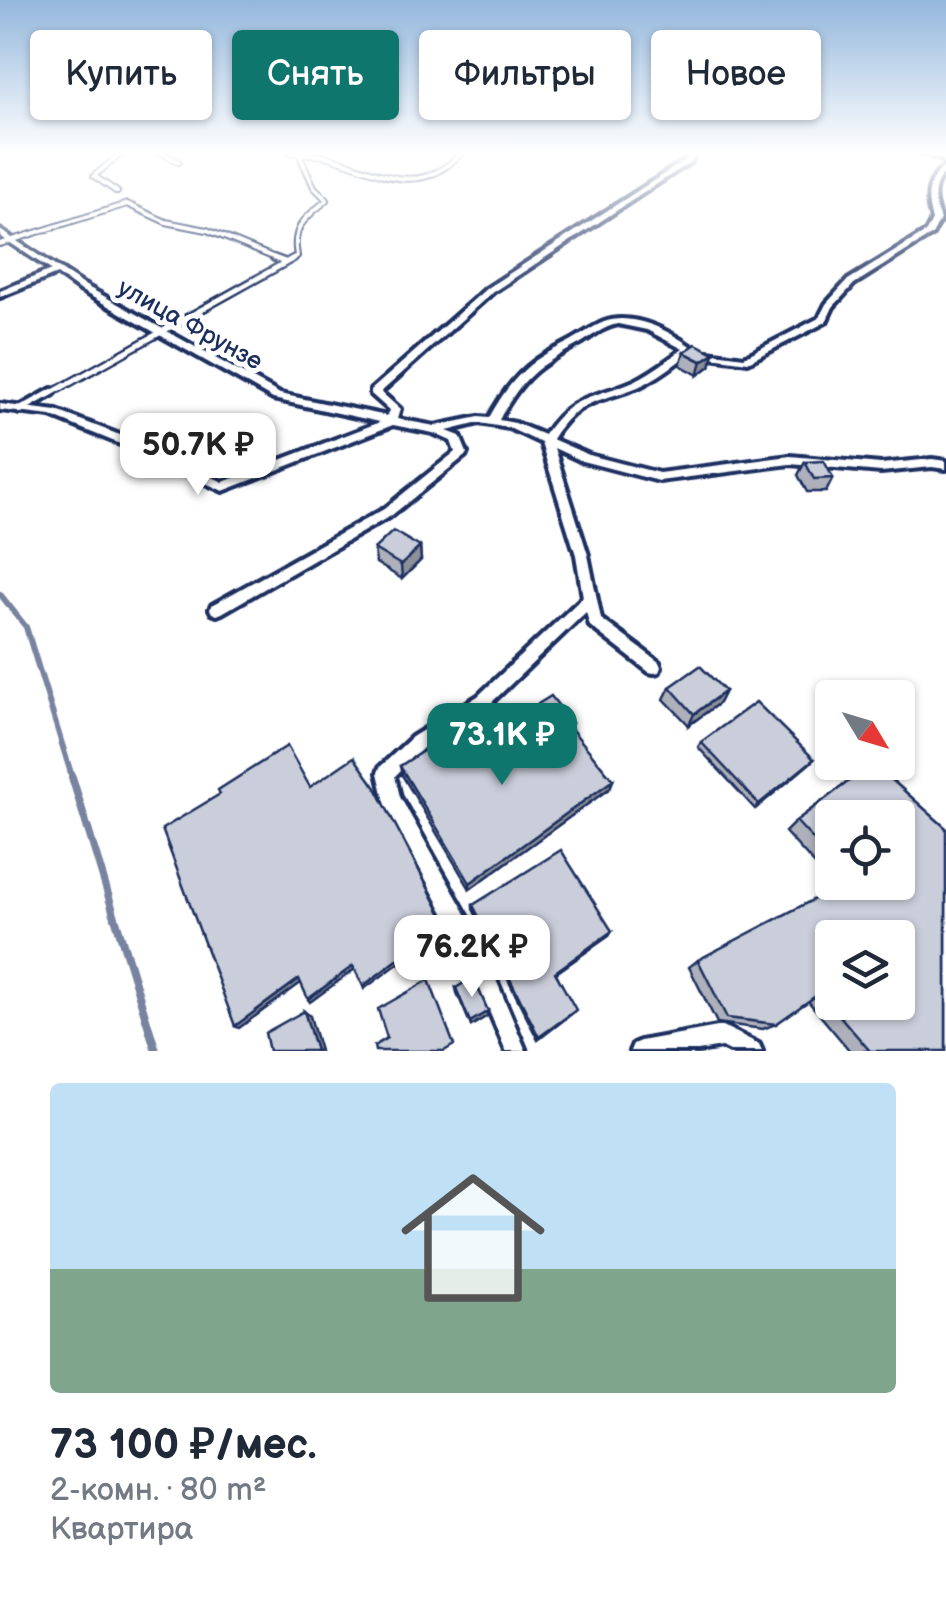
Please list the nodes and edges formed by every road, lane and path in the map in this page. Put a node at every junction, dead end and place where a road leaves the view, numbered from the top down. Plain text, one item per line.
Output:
1 (327, 201) edge
2 (627, 201) edge
3 (929, 201) edge
4 (0, 232) edge
5 (6, 242) edge
6 (286, 262) junction
7 (58, 271) junction
8 (0, 294) edge
9 (160, 332) junction
10 (689, 349) junction
11 (0, 407) edge
12 (20, 410) junction
13 (390, 422) junction
14 (492, 422) junction
15 (435, 430) junction
16 (546, 440) junction
17 (946, 465) edge
18 (589, 600) junction
19 (217, 609) dead end
20 (654, 667) dead end
21 (483, 701) junction
22 (531, 751) dead end
23 (516, 1051) edge
24 (640, 1051) edge
25 (752, 1051) edge

1 - 6 lane
2 - 13 street
3 - 10 street
4 - 5 street, улица Фрунзе
5 - 6 lane
5 - 7 street, улица Фрунзе
6 - 9 lane
7 - 8 street
7 - 9 street, улица Фрунзе
9 - 12 lane
9 - 13 street, улица Фрунзе
10 - 14 street
10 - 16 street
11 - 12 street
12 - 13 street
13 - 15 street, улица Фрунзе
14 - 15 street
14 - 16 street
15 - 19 street
16 - 17 street
16 - 18 street
18 - 20 street
18 - 21 street
21 - 22 street
21 - 23 street
24 - 25 street

